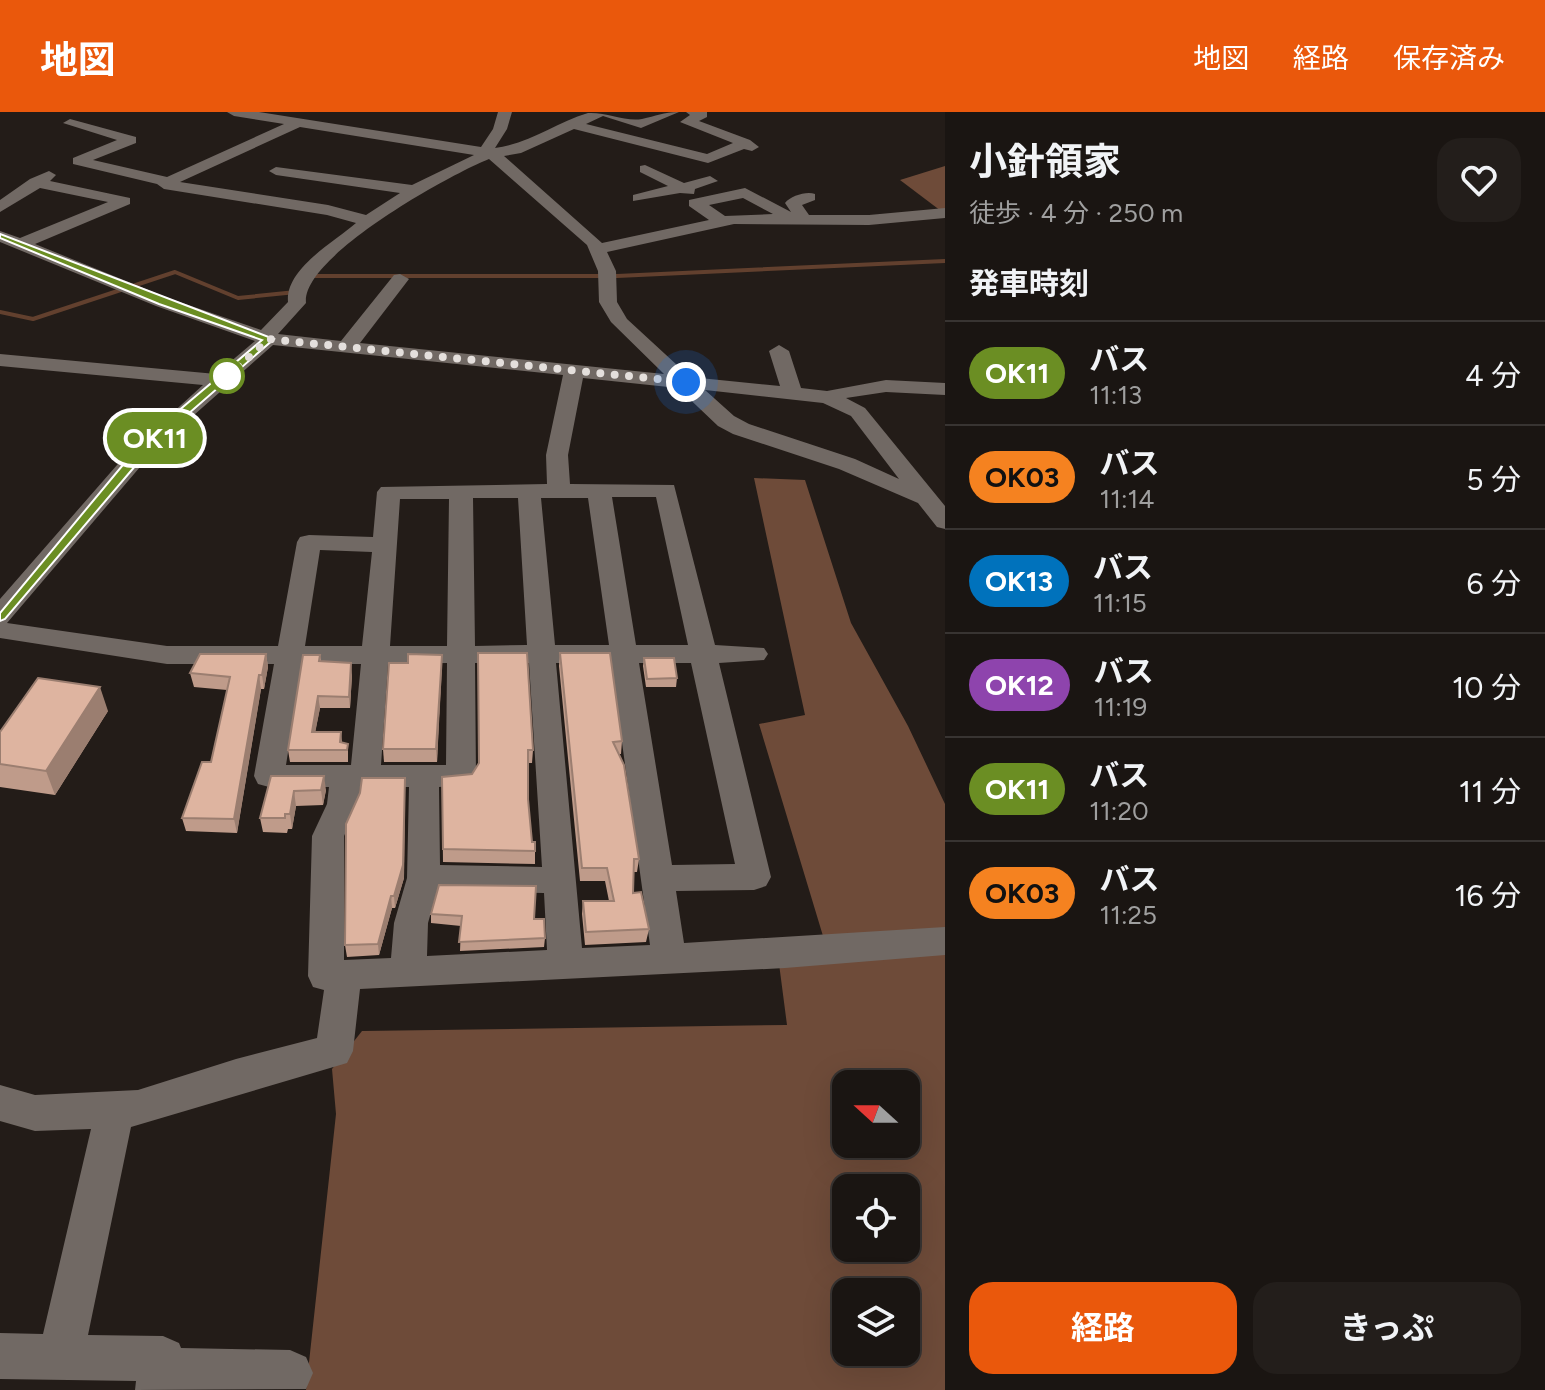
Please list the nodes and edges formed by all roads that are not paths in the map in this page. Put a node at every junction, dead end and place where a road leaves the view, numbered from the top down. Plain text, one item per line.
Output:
1 (234, 112) edge
2 (241, 112) edge
3 (366, 112) edge
4 (505, 112) edge
5 (600, 112) edge
6 (682, 118) edge
7 (70, 123) dead end
8 (295, 124) junction
9 (574, 125) junction
10 (713, 129) junction
11 (349, 132) junction
12 (672, 150) junction
13 (491, 153) junction
14 (645, 169) dead end
15 (196, 170) junction
16 (222, 174) dead end
17 (710, 181) dead end
18 (169, 182) junction
19 (682, 187) junction
20 (414, 190) junction
21 (769, 190) dead end
22 (91, 194) junction
23 (748, 195) junction
24 (724, 197) junction
25 (810, 197) dead end
26 (638, 198) dead end
27 (251, 199) junction
28 (704, 201) junction
29 (65, 204) dead end
30 (0, 207) edge
31 (945, 213) edge
32 (762, 219) junction
33 (799, 220) junction
34 (368, 221) junction
35 (722, 221) junction
36 (4, 230) edge
37 (21, 244) junction
38 (597, 249) junction
39 (400, 279) dead end
40 (269, 339) junction
41 (346, 347) junction
42 (779, 351) dead end
43 (0, 360) edge
44 (574, 370) junction
45 (222, 381) junction
46 (686, 382) junction
47 (945, 389) edge
48 (792, 391) junction
49 (828, 397) junction
50 (559, 490) junction
51 (599, 490) junction
52 (461, 491) junction
53 (529, 491) junction
54 (926, 500) junction
55 (945, 522) edge
56 (385, 545) junction
57 (0, 616) edge
58 (0, 630) edge
59 (623, 652) junction
60 (461, 653) junction
61 (542, 653) junction
62 (702, 653) junction
63 (290, 654) junction
64 (376, 654) junction
65 (754, 654) dead end
66 (355, 776) junction
67 (424, 776) junction
68 (424, 878) junction
69 (657, 878) junction
70 (560, 880) junction
71 (945, 941) edge
72 (669, 957) junction
73 (566, 963) junction
74 (408, 972) junction
75 (344, 975) junction
76 (0, 1103) edge
77 (115, 1111) junction
78 (0, 1356) edge
79 (60, 1357) junction
80 (290, 1373) dead end
81 (159, 1381) edge

1 - 2 street
2 - 8 street
3 - 11 street
4 - 13 street
5 - 6 street
5 - 9 street
6 - 10 street
7 - 18 street
8 - 11 street
8 - 15 street
9 - 12 street
9 - 13 street
10 - 12 street
10 - 12 street
11 - 13 street
13 - 20 street
13 - 38 street
14 - 19 street
15 - 16 street
15 - 18 street
17 - 19 street
18 - 27 street
19 - 26 street
19 - 28 street
20 - 27 street
20 - 34 street
21 - 23 street
22 - 29 street
22 - 30 street
22 - 37 street
23 - 24 street
23 - 33 street
24 - 28 street
24 - 32 street
25 - 33 street
27 - 34 street
28 - 35 street
31 - 33 street
32 - 33 street
32 - 35 street
34 - 40 street
35 - 38 street
36 - 37 street
37 - 40 street
38 - 46 street
39 - 41 street
40 - 41 street
40 - 45 street
41 - 44 street
42 - 48 street
43 - 45 street
44 - 46 street
44 - 50 street
45 - 57 street
46 - 48 street
46 - 54 street
47 - 49 street
48 - 49 street
49 - 54 street
50 - 51 street
50 - 53 street
51 - 59 street
51 - 62 street
52 - 53 street
52 - 56 street
52 - 60 street
53 - 61 street
54 - 55 street
56 - 63 street
56 - 64 street
58 - 63 street
59 - 61 street
59 - 62 street
59 - 69 street
60 - 61 street
60 - 64 street
60 - 67 street
61 - 70 street
62 - 65 street
62 - 69 street
63 - 64 street
63 - 66 street
64 - 66 street
66 - 67 street
66 - 75 street
67 - 68 street
68 - 70 street
68 - 74 street
69 - 72 street
70 - 73 street
71 - 72 street
72 - 73 street
73 - 74 street
74 - 75 street
75 - 77 street
76 - 77 street
77 - 79 street
78 - 79 street
79 - 81 street
80 - 81 street

